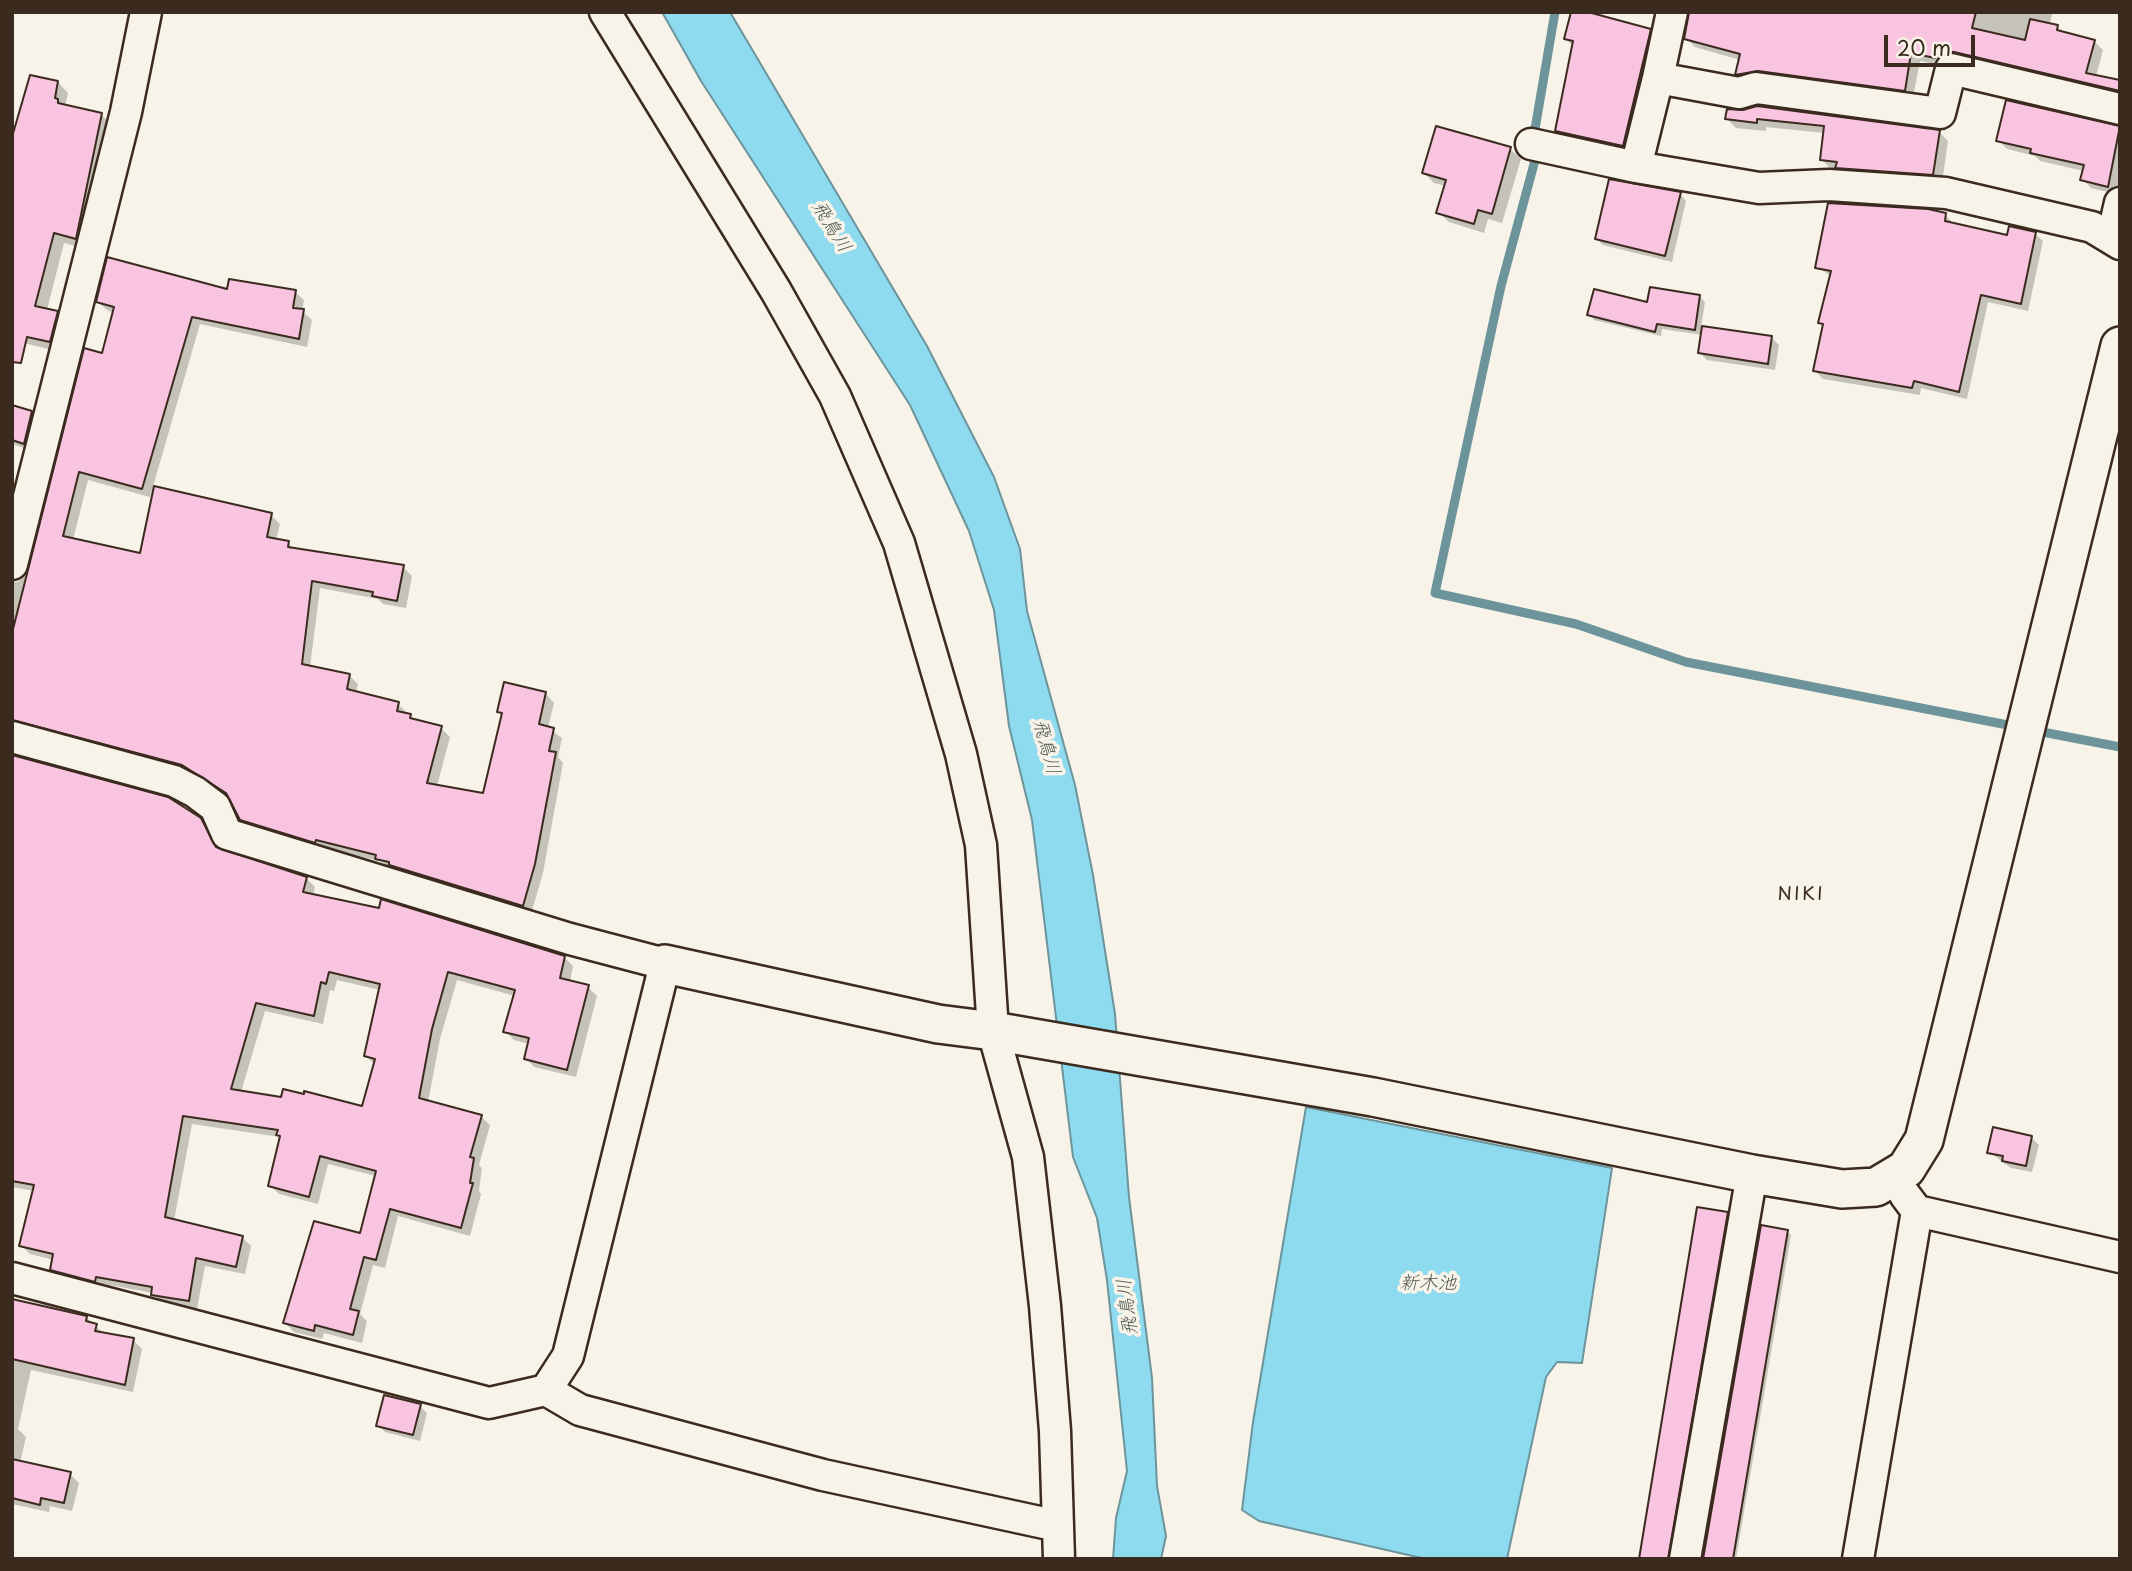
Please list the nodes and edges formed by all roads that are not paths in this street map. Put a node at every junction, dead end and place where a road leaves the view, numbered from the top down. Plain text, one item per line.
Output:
1 (146, 12) edge
2 (605, 12) edge
3 (1672, 12) edge
4 (1658, 78) junction
5 (2120, 109) edge
6 (1531, 144) dead end
7 (1636, 167) junction
8 (2120, 203) edge
9 (2116, 241) edge
10 (2120, 346) edge
11 (12, 564) edge
12 (12, 737) edge
13 (665, 964) junction
14 (1001, 1032) junction
15 (1752, 1174) junction
16 (1892, 1179) junction
17 (1917, 1210) junction
18 (2120, 1257) edge
19 (12, 1278) edge
20 (546, 1390) junction
21 (1058, 1526) junction
22 (1059, 1559) edge
23 (1685, 1559) edge
24 (1858, 1559) edge

1 - 11 street
2 - 14 street
3 - 4 street
4 - 5 street
4 - 7 street
6 - 7 street
7 - 9 street
8 - 9 street
10 - 16 street
12 - 13 street
13 - 14 street
13 - 20 street
14 - 15 street
14 - 21 street
15 - 16 street
15 - 23 street
16 - 17 street
17 - 18 street
17 - 24 street
19 - 20 street
20 - 21 street
21 - 22 street

